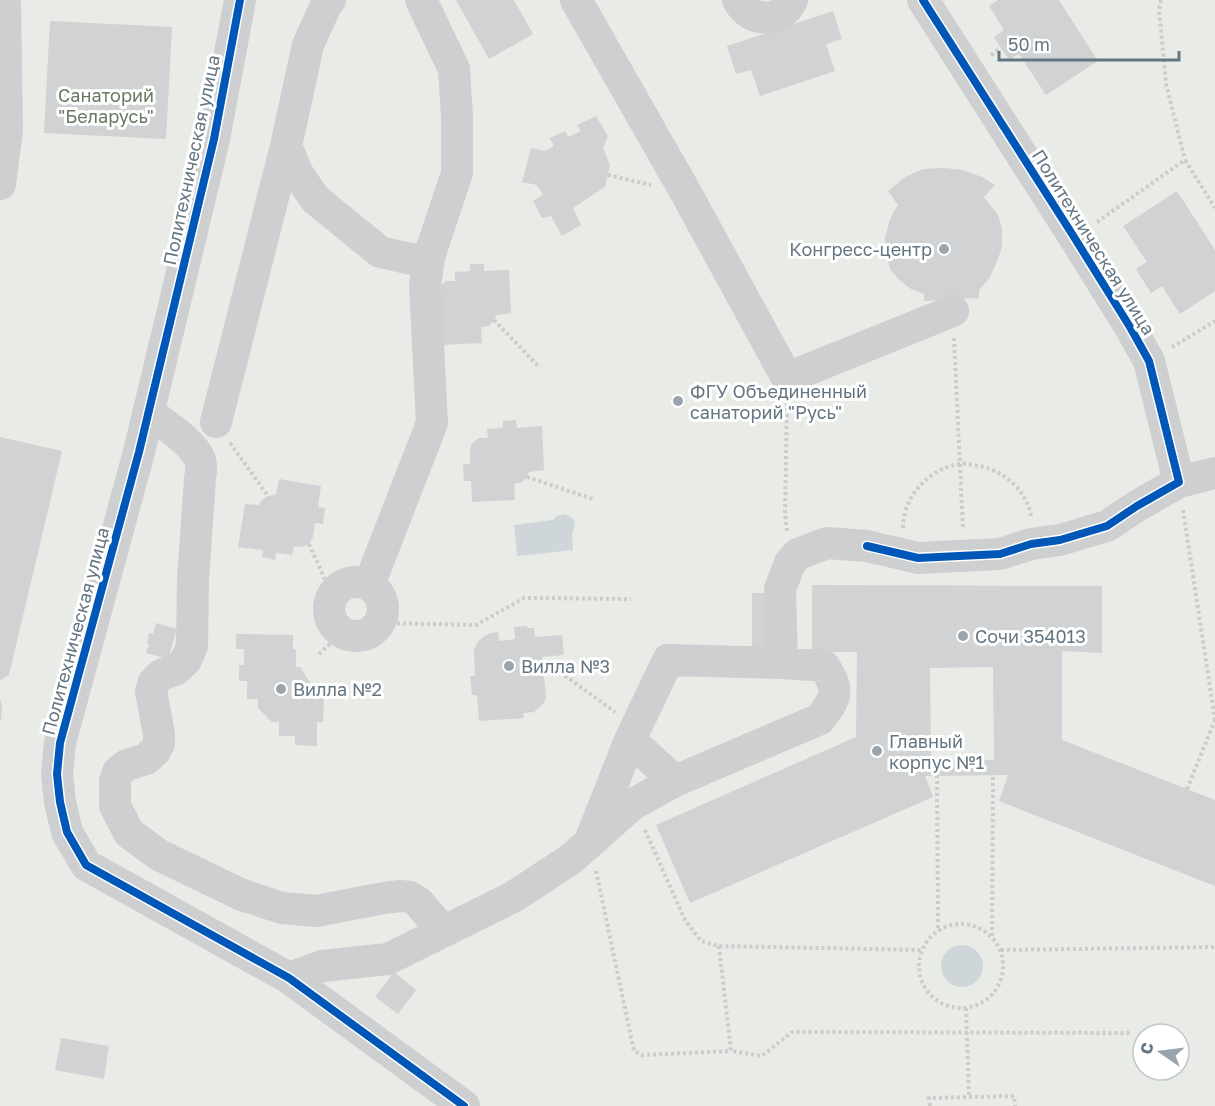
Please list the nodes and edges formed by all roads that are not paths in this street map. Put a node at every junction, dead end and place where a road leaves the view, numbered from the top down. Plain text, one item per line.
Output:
1 (5, 0) edge
2 (240, 0) edge
3 (330, 0) edge
4 (421, 0) edge
5 (576, 0) edge
6 (738, 0) edge
7 (923, 0) edge
8 (795, 1) edge
9 (286, 146) junction
10 (0, 184) edge
11 (429, 257) junction
12 (953, 311) road end
13 (148, 412) junction
14 (216, 422) road end
15 (1215, 473) edge
16 (1179, 482) junction
17 (369, 585) junction
18 (782, 663) junction
19 (633, 734) junction
20 (675, 781) junction
21 (590, 841) junction
22 (442, 931) junction
23 (289, 978) junction
24 (464, 1106) edge

1 - 10 street
2 - 13 street, Политехническая улица
3 - 9 street
4 - 11 street
5 - 12 street
6 - 8 street
7 - 16 street, Политехническая улица
9 - 11 street
9 - 14 street
11 - 17 street
13 - 22 street
13 - 23 street, Политехническая улица
15 - 16 street
16 - 18 street
17 - 17 street
18 - 19 street
18 - 20 street
19 - 20 street
19 - 21 street
20 - 21 street
21 - 22 street
22 - 23 street
23 - 24 street, Политехническая улица

